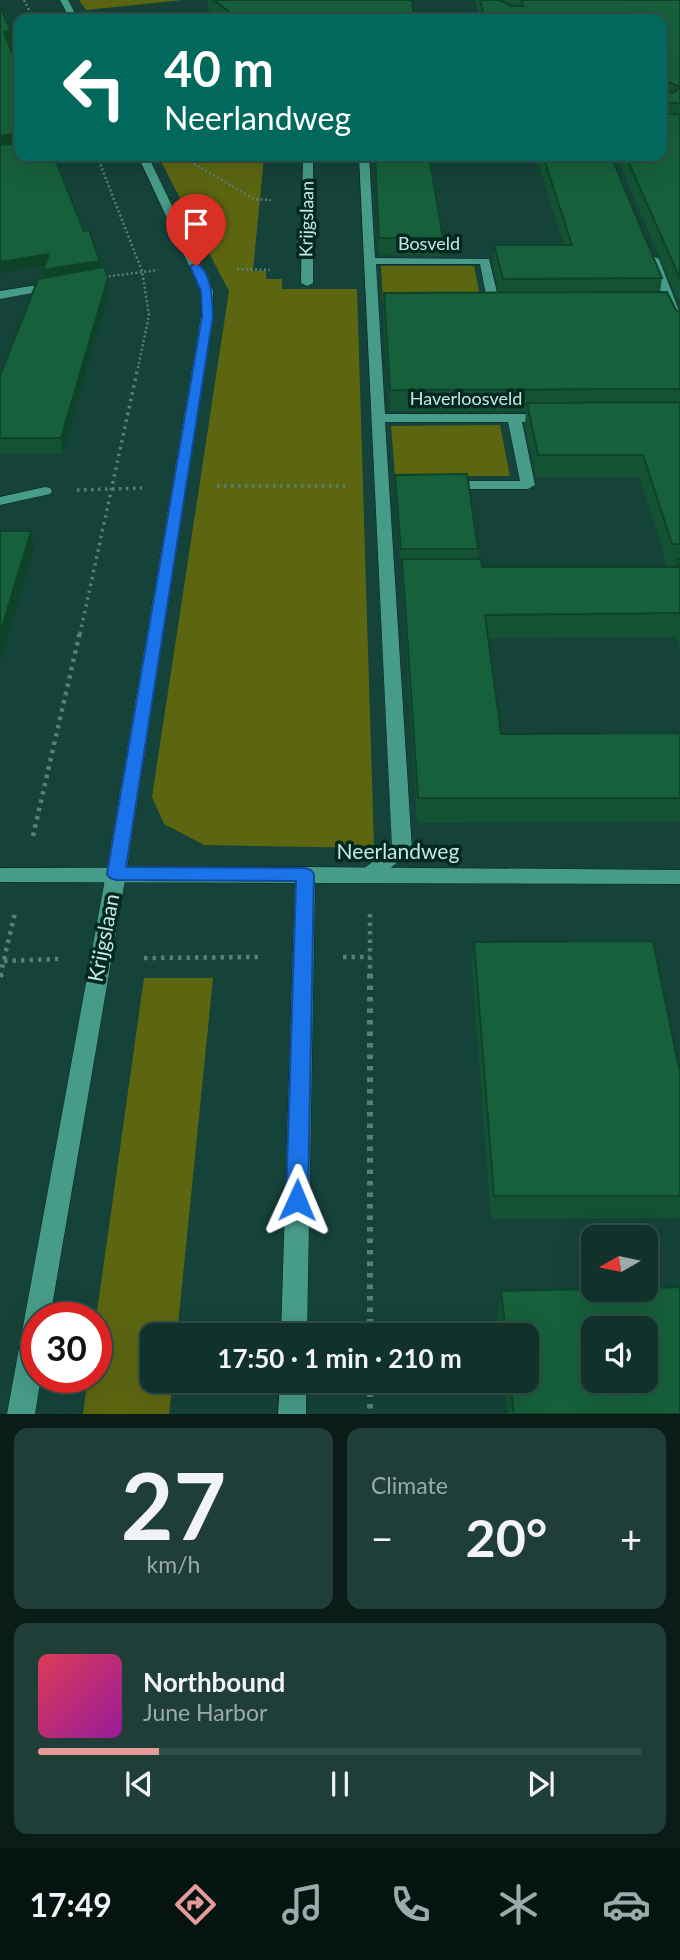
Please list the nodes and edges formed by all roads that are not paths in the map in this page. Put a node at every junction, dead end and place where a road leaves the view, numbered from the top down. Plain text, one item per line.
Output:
1 (145, 161) edge
2 (307, 161) edge
3 (364, 161) edge
4 (646, 243) edge
5 (369, 261) junction
6 (104, 277) edge
7 (307, 282) dead end
8 (0, 295) edge
9 (481, 305) edge
10 (494, 305) junction
11 (508, 305) edge
12 (658, 305) edge
13 (676, 305) edge
14 (680, 328) edge
15 (379, 418) junction
16 (514, 418) junction
17 (555, 418) edge
18 (436, 485) edge
19 (45, 491) road end
20 (0, 501) edge
21 (116, 874) junction
22 (305, 874) junction
23 (0, 875) edge
24 (369, 875) junction
25 (680, 877) edge
26 (40, 1302) edge
27 (294, 1323) edge
28 (25, 1393) edge
29 (293, 1393) edge
30 (21, 1414) edge
31 (292, 1414) edge

1 - 21 street, Krijgslaan
2 - 7 street, Krijgslaan
3 - 5 street
4 - 13 street
5 - 10 street, Bosveld
5 - 15 street
6 - 8 street
9 - 10 street
10 - 11 street
12 - 13 street
13 - 14 street
15 - 16 street, Haverloosveld
15 - 24 street
16 - 17 street, Haverloosveld
16 - 18 street
19 - 20 street
21 - 22 street, Neerlandweg
21 - 23 street, Neerlandweg
21 - 26 street, Krijgslaan
22 - 24 street, Neerlandweg
22 - 27 street
24 - 25 street, Neerlandweg
28 - 30 street, Krijgslaan
29 - 31 street

